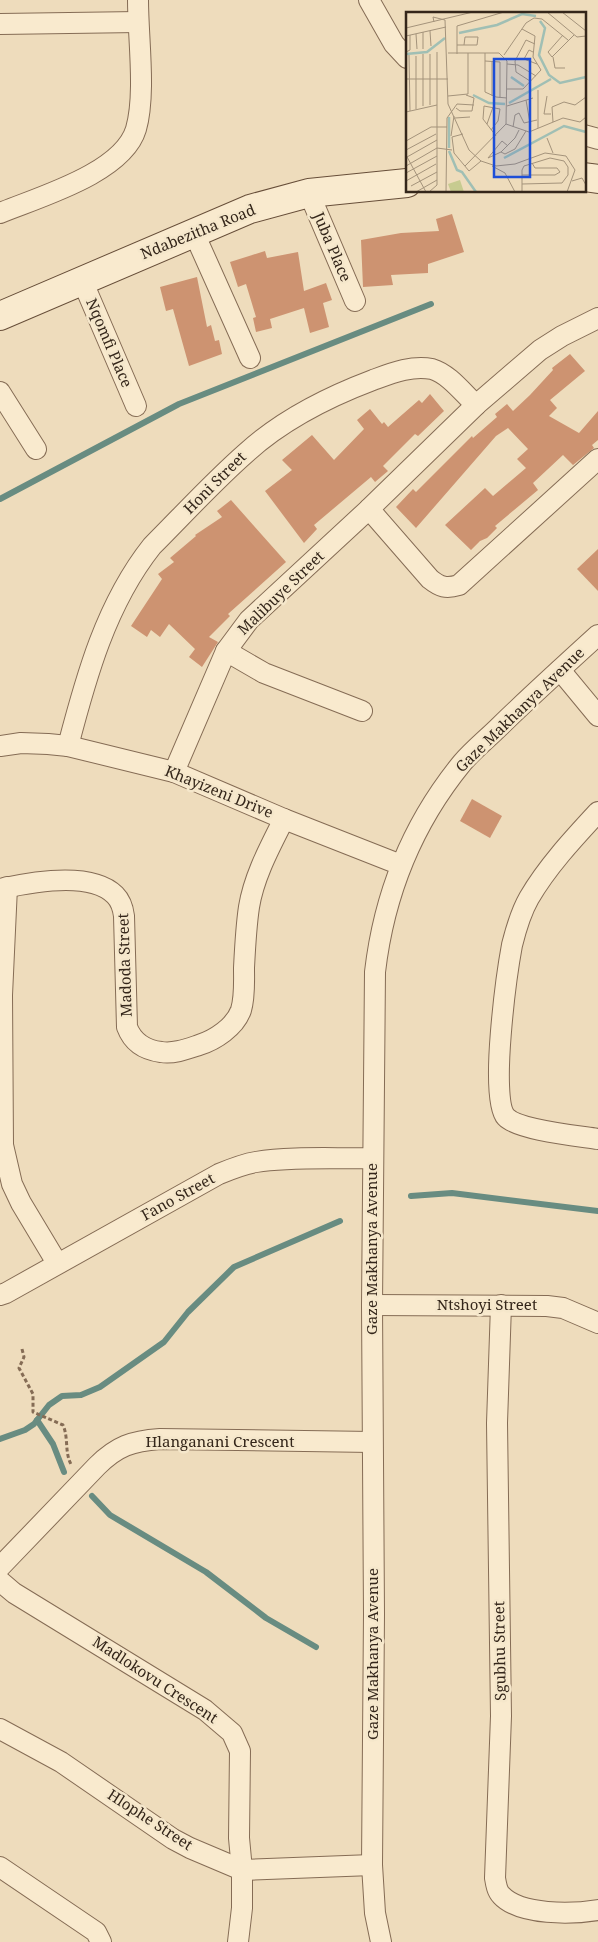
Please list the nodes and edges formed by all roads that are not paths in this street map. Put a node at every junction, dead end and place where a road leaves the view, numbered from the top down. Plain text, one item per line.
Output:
1 (138, 0) edge
2 (368, 0) edge
3 (138, 22) junction
4 (0, 24) edge
5 (406, 57) edge
6 (586, 136) edge
7 (598, 140) edge
8 (406, 183) edge
9 (309, 193) junction
10 (0, 213) edge
11 (194, 233) junction
12 (82, 280) junction
13 (355, 301) dead end
14 (0, 316) edge
15 (598, 318) edge
16 (250, 358) dead end
17 (0, 392) edge
18 (476, 405) junction
19 (136, 406) dead end
20 (36, 449) dead end
21 (598, 459) edge
22 (369, 509) junction
23 (598, 635) edge
24 (226, 652) junction
25 (560, 670) junction
26 (362, 711) dead end
27 (598, 716) edge
28 (0, 746) edge
29 (68, 746) junction
30 (174, 772) junction
31 (598, 812) edge
32 (284, 819) junction
33 (401, 865) junction
34 (3, 888) edge
35 (598, 1139) edge
36 (373, 1158) junction
37 (58, 1263) junction
38 (0, 1295) edge
39 (372, 1305) junction
40 (501, 1305) junction
41 (598, 1323) edge
42 (372, 1442) junction
43 (0, 1567) edge
44 (0, 1580) edge
45 (0, 1729) edge
46 (372, 1865) junction
47 (0, 1867) edge
48 (242, 1870) junction
49 (598, 1910) edge
50 (101, 1942) edge
51 (238, 1942) edge
52 (381, 1942) edge

1 - 3 street
2 - 5 street
3 - 4 street
3 - 10 street
6 - 7 street
8 - 9 street, Ndabezitha Road
9 - 11 street, Ndabezitha Road
9 - 13 street, Juba Place
11 - 12 street, Ndabezitha Road
11 - 16 street
12 - 14 street, Ndabezitha Road
12 - 19 street, Nqomfi Place
15 - 18 street, Malibuye Street
17 - 20 street
18 - 22 street, Malibuye Street
18 - 29 street, Honi Street
21 - 22 street
22 - 24 street, Malibuye Street
23 - 25 street, Gaze Makhanya Avenue
24 - 26 street
24 - 30 street, Malibuye Street
25 - 27 street
25 - 33 street, Gaze Makhanya Avenue
28 - 29 street, Khayizeni Drive
29 - 30 street, Khayizeni Drive
30 - 32 street, Khayizeni Drive
31 - 35 street
32 - 33 street, Khayizeni Drive
32 - 34 street, Madoda Street
33 - 36 street, Gaze Makhanya Avenue
34 - 37 street
36 - 37 street, Fano Street
36 - 39 street, Gaze Makhanya Avenue
37 - 38 street, Fano Street
39 - 40 street, Ntshoyi Street
39 - 42 street, Gaze Makhanya Avenue
40 - 41 street, Ntshoyi Street
40 - 49 street, Sgubhu Street
42 - 43 street, Hlanganani Crescent
42 - 46 street, Gaze Makhanya Avenue
44 - 48 street, Madlokovu Crescent
45 - 48 street, Hlophe Street
46 - 48 street, Hlophe Street
46 - 52 street, Gaze Makhanya Avenue
47 - 50 street
48 - 51 street, Madlokovu Crescent

